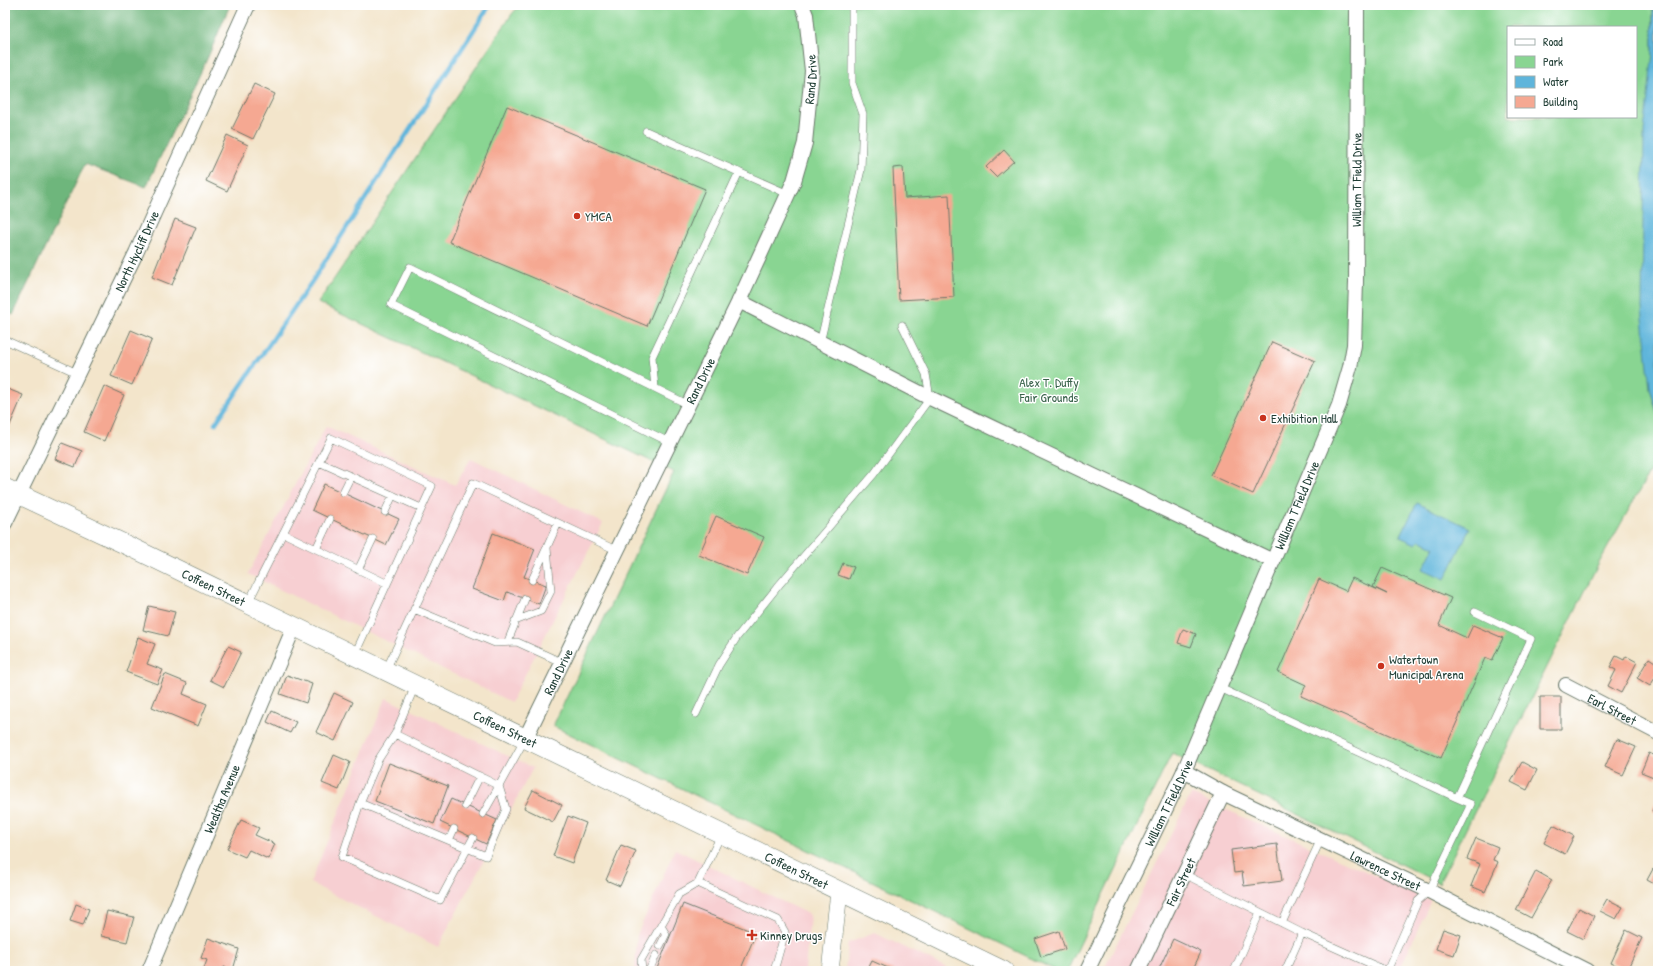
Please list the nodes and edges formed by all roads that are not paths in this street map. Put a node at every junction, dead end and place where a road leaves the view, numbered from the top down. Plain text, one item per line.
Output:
1 (248, 5) edge
2 (802, 5) edge
3 (852, 5) edge
4 (1357, 5) edge
5 (646, 131) dead end
6 (739, 172) junction
7 (788, 194) junction
8 (739, 302) junction
9 (902, 325) dead end
10 (5, 340) edge
11 (820, 343) junction
12 (77, 373) junction
13 (655, 388) junction
14 (930, 398) junction
15 (689, 405) junction
16 (671, 443) junction
17 (319, 462) junction
18 (351, 476) junction
19 (12, 492) edge
20 (343, 492) dead end
21 (393, 496) junction
22 (421, 508) junction
23 (385, 512) dead end
24 (330, 519) dead end
25 (5, 523) edge
26 (558, 523) junction
27 (283, 533) junction
28 (373, 538) dead end
29 (547, 548) junction
30 (316, 549) junction
31 (618, 551) junction
32 (1273, 561) junction
33 (358, 570) junction
34 (532, 580) dead end
35 (386, 583) junction
36 (525, 599) dead end
37 (247, 604) junction
38 (414, 609) junction
39 (1475, 612) dead end
40 (516, 621) junction
41 (294, 627) junction
42 (508, 641) junction
43 (354, 656) junction
44 (563, 663) junction
45 (385, 672) junction
46 (1566, 685) dead end
47 (415, 686) junction
48 (1220, 688) junction
49 (696, 714) dead end
50 (1658, 733) edge
51 (395, 734) junction
52 (525, 739) junction
53 (1184, 771) junction
54 (480, 776) junction
55 (499, 786) junction
56 (1223, 793) junction
57 (1457, 798) junction
58 (360, 803) junction
59 (465, 806) dead end
60 (483, 814) dead end
61 (454, 829) dead end
62 (722, 835) junction
63 (473, 838) dead end
64 (1321, 839) junction
65 (449, 840) junction
66 (468, 848) junction
67 (1184, 874) junction
68 (698, 883) junction
69 (1429, 891) junction
70 (839, 892) junction
71 (1260, 912) junction
72 (1282, 923) junction
73 (661, 926) junction
74 (1302, 933) junction
75 (660, 946) dead end
76 (656, 955) dead end
77 (149, 971) edge
78 (642, 971) edge
79 (649, 971) edge
80 (774, 971) edge
81 (830, 971) edge
82 (1004, 971) edge
83 (1087, 971) edge
84 (1138, 971) edge
85 (1234, 971) edge
86 (1285, 971) edge
87 (1387, 971) edge
88 (1587, 971) edge

1 - 12 street, North Hycliff Drive
2 - 7 street, Rand Drive
3 - 11 lane
4 - 32 street, William T Field Drive
5 - 6 lane
6 - 7 lane
6 - 13 lane
7 - 8 street, Rand Drive
8 - 11 street
8 - 15 street, Rand Drive
9 - 14 lane
10 - 12 lane
11 - 14 street
12 - 19 street, North Hycliff Drive
13 - 15 lane
13 - 16 lane
14 - 32 street
14 - 49 lane
15 - 16 street, Rand Drive
16 - 31 street, Rand Drive
17 - 18 lane
17 - 22 lane
17 - 27 lane
18 - 20 lane
18 - 21 lane
19 - 25 street, North Hycliff Drive
19 - 37 main road, Coffeen Street
21 - 22 lane
21 - 23 lane
22 - 35 lane
24 - 30 lane
26 - 29 lane
26 - 31 lane
26 - 38 lane
27 - 30 lane
27 - 37 lane
28 - 33 lane
29 - 34 lane
29 - 40 lane
30 - 33 lane
31 - 44 street, Rand Drive
32 - 48 street, William T Field Drive
33 - 35 lane
35 - 43 lane
36 - 40 lane
37 - 41 main road, Coffeen Street
38 - 42 lane
38 - 45 lane
39 - 57 lane
40 - 42 lane
41 - 43 main road, Coffeen Street
41 - 77 street, Wealtha Avenue
42 - 44 lane
43 - 45 main road, Coffeen Street
44 - 52 street, Rand Drive
45 - 47 main road, Coffeen Street
46 - 50 street, Earl Street
47 - 51 lane
47 - 52 main road, Coffeen Street
48 - 53 street, William T Field Drive
48 - 57 lane
51 - 54 lane
51 - 58 lane
52 - 55 lane
52 - 62 main road, Coffeen Street
53 - 56 street, Lawrence Street
53 - 83 street, William T Field Drive
54 - 55 lane
54 - 59 lane
55 - 60 lane
55 - 66 lane
56 - 64 street, Lawrence Street
56 - 67 street, Fair Street
57 - 69 lane
58 - 65 lane
58 - 66 lane
61 - 65 lane
62 - 68 lane
62 - 70 main road, Coffeen Street
63 - 66 lane
64 - 69 street, Lawrence Street
64 - 72 lane
65 - 66 lane
67 - 71 lane
67 - 84 street, Fair Street
68 - 73 lane
68 - 80 lane
69 - 87 lane
69 - 88 street, Lawrence Street
70 - 81 street
70 - 82 main road, Coffeen Street
71 - 72 lane
71 - 85 lane
72 - 74 lane
73 - 75 lane
73 - 78 lane
74 - 86 lane
74 - 87 lane
76 - 79 lane

